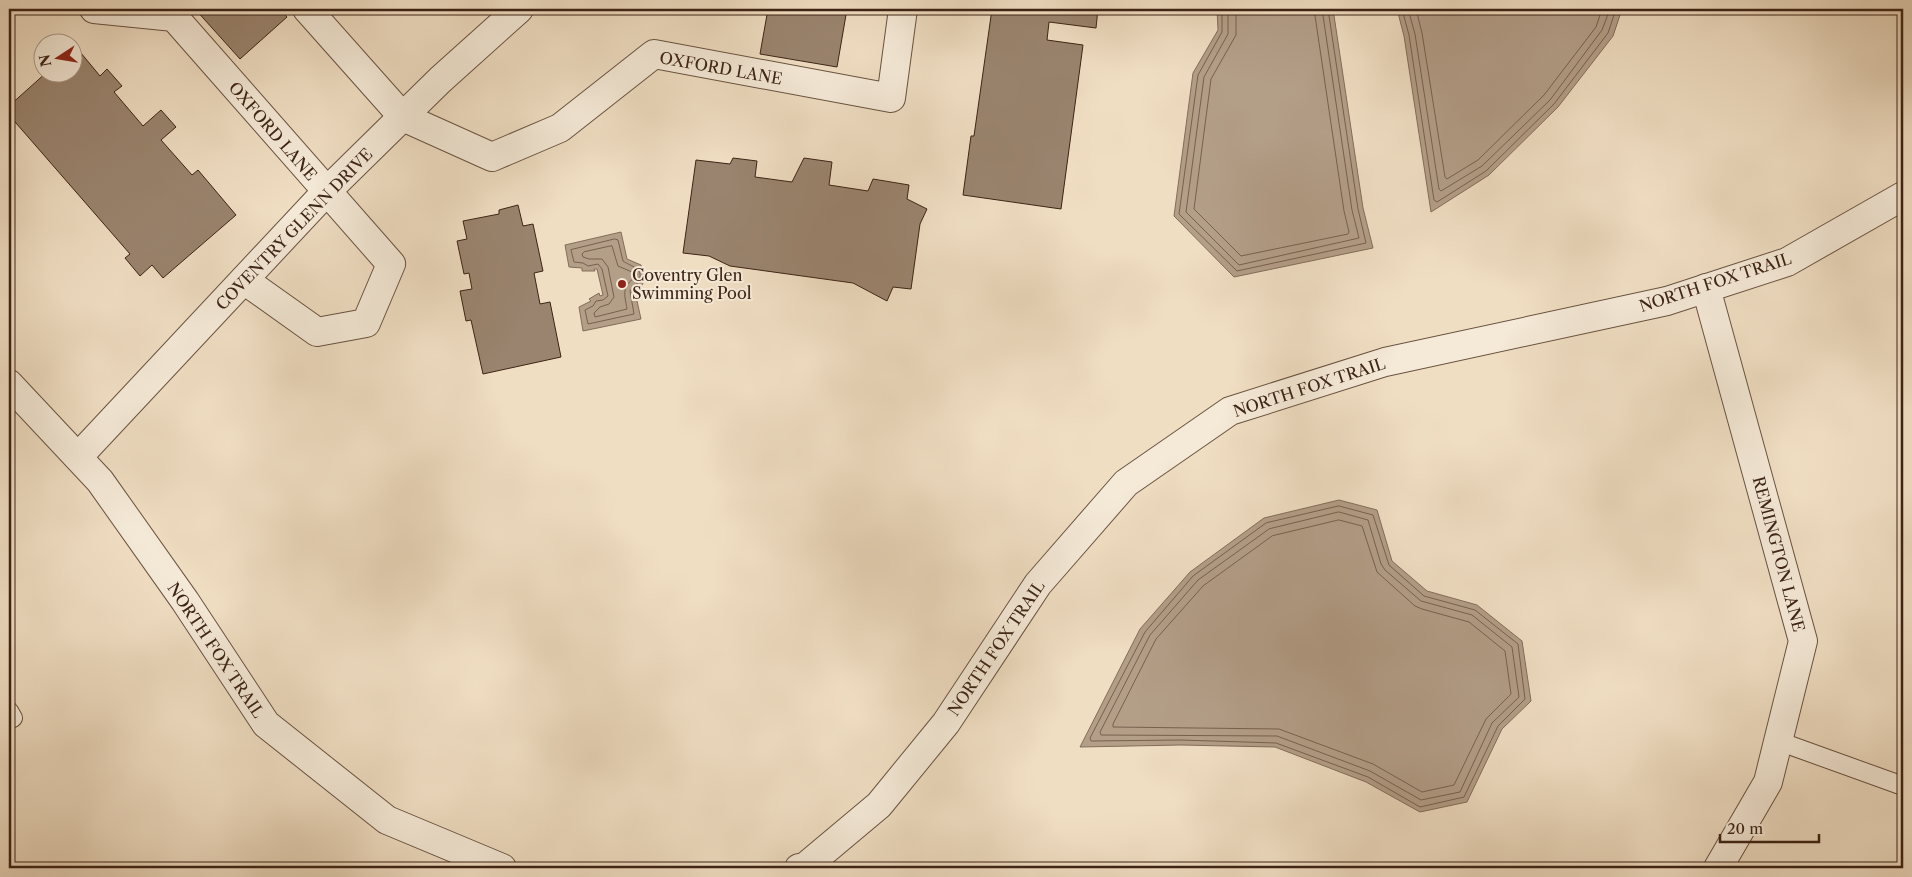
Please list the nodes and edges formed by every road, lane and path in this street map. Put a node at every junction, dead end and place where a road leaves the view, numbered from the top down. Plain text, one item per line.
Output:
1 (94, 9) edge
2 (307, 9) edge
3 (518, 9) edge
4 (903, 9) edge
5 (403, 117) junction
6 (326, 192) junction
7 (1903, 196) edge
8 (244, 280) junction
9 (1706, 288) junction
10 (9, 384) edge
11 (78, 457) junction
12 (1778, 741) junction
13 (1903, 786) edge
14 (502, 868) edge
15 (799, 868) edge
16 (1718, 868) edge

1 - 6 street, OXFORD LANE
2 - 5 street, OXFORD LANE
3 - 5 street, COVENTRY GLENN DRIVE
4 - 5 street, OXFORD LANE
5 - 6 street, COVENTRY GLENN DRIVE
6 - 8 street, COVENTRY GLENN DRIVE
6 - 8 street, OXFORD LANE
7 - 9 street, NORTH FOX TRAIL
8 - 11 street, COVENTRY GLENN DRIVE
9 - 12 street, REMINGTON LANE
9 - 15 street, NORTH FOX TRAIL
10 - 11 street, NORTH FOX TRAIL
11 - 14 street, NORTH FOX TRAIL
12 - 13 lane
12 - 16 street, REMINGTON LANE

